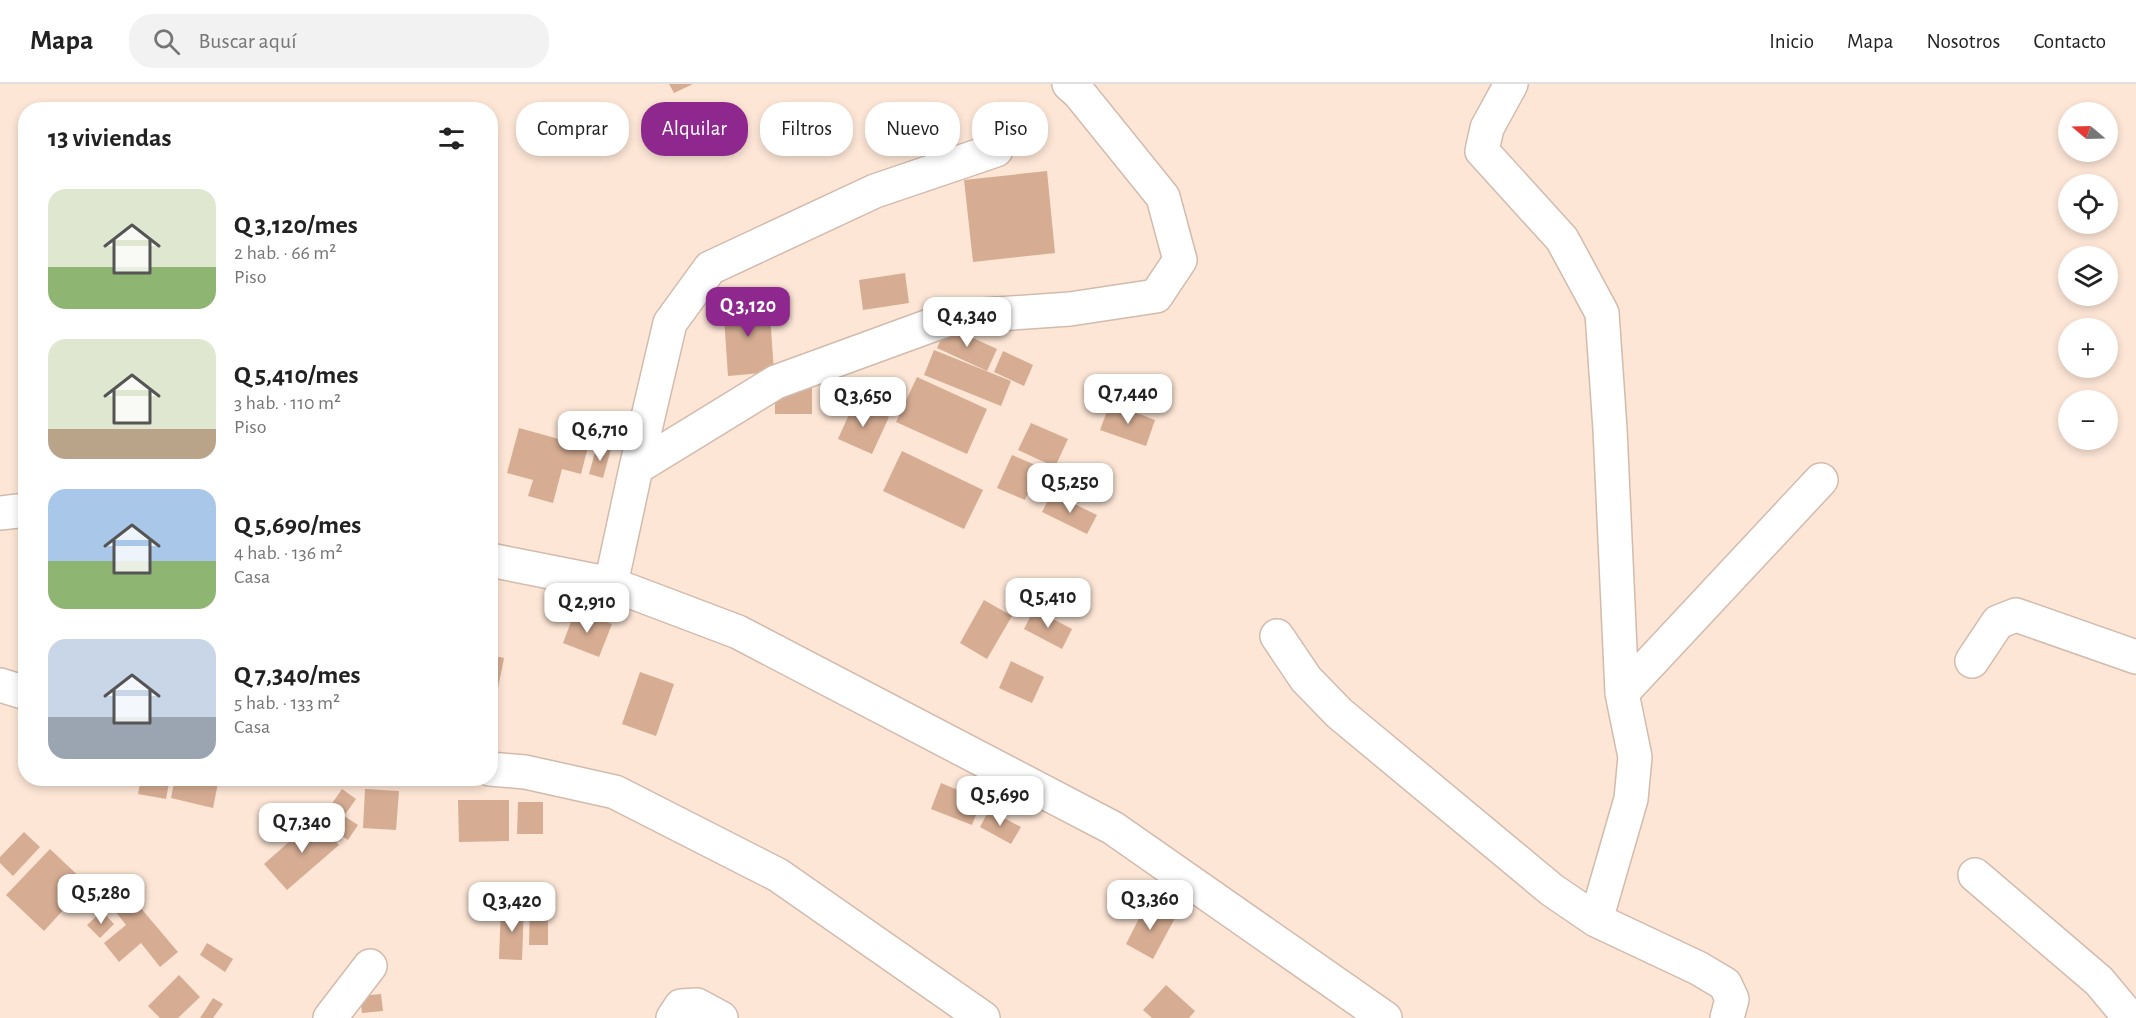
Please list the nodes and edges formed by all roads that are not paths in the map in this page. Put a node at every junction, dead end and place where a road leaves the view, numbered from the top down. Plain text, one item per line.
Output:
1 (1069, 84) edge
2 (1511, 84) edge
3 (978, 156) edge
4 (636, 468) junction
5 (1821, 480) dead end
6 (18, 511) edge
7 (0, 513) edge
8 (498, 562) edge
9 (611, 584) junction
10 (1277, 636) dead end
11 (2136, 657) edge
12 (1972, 661) dead end
13 (0, 685) edge
14 (18, 691) edge
15 (1622, 693) junction
16 (498, 770) edge
17 (1975, 875) dead end
18 (1596, 920) junction
19 (370, 966) dead end
20 (330, 1018) edge
21 (673, 1018) edge
22 (721, 1018) edge
23 (983, 1018) edge
24 (1385, 1018) edge
25 (1727, 1018) edge
26 (2130, 1018) edge

1 - 4 street
2 - 15 street
3 - 4 street
4 - 9 street
5 - 15 street
6 - 7 street
8 - 9 street
9 - 24 street
10 - 18 street
11 - 12 street
13 - 14 street
15 - 18 street
16 - 23 street
17 - 26 street
18 - 25 street
19 - 20 street
21 - 22 street

